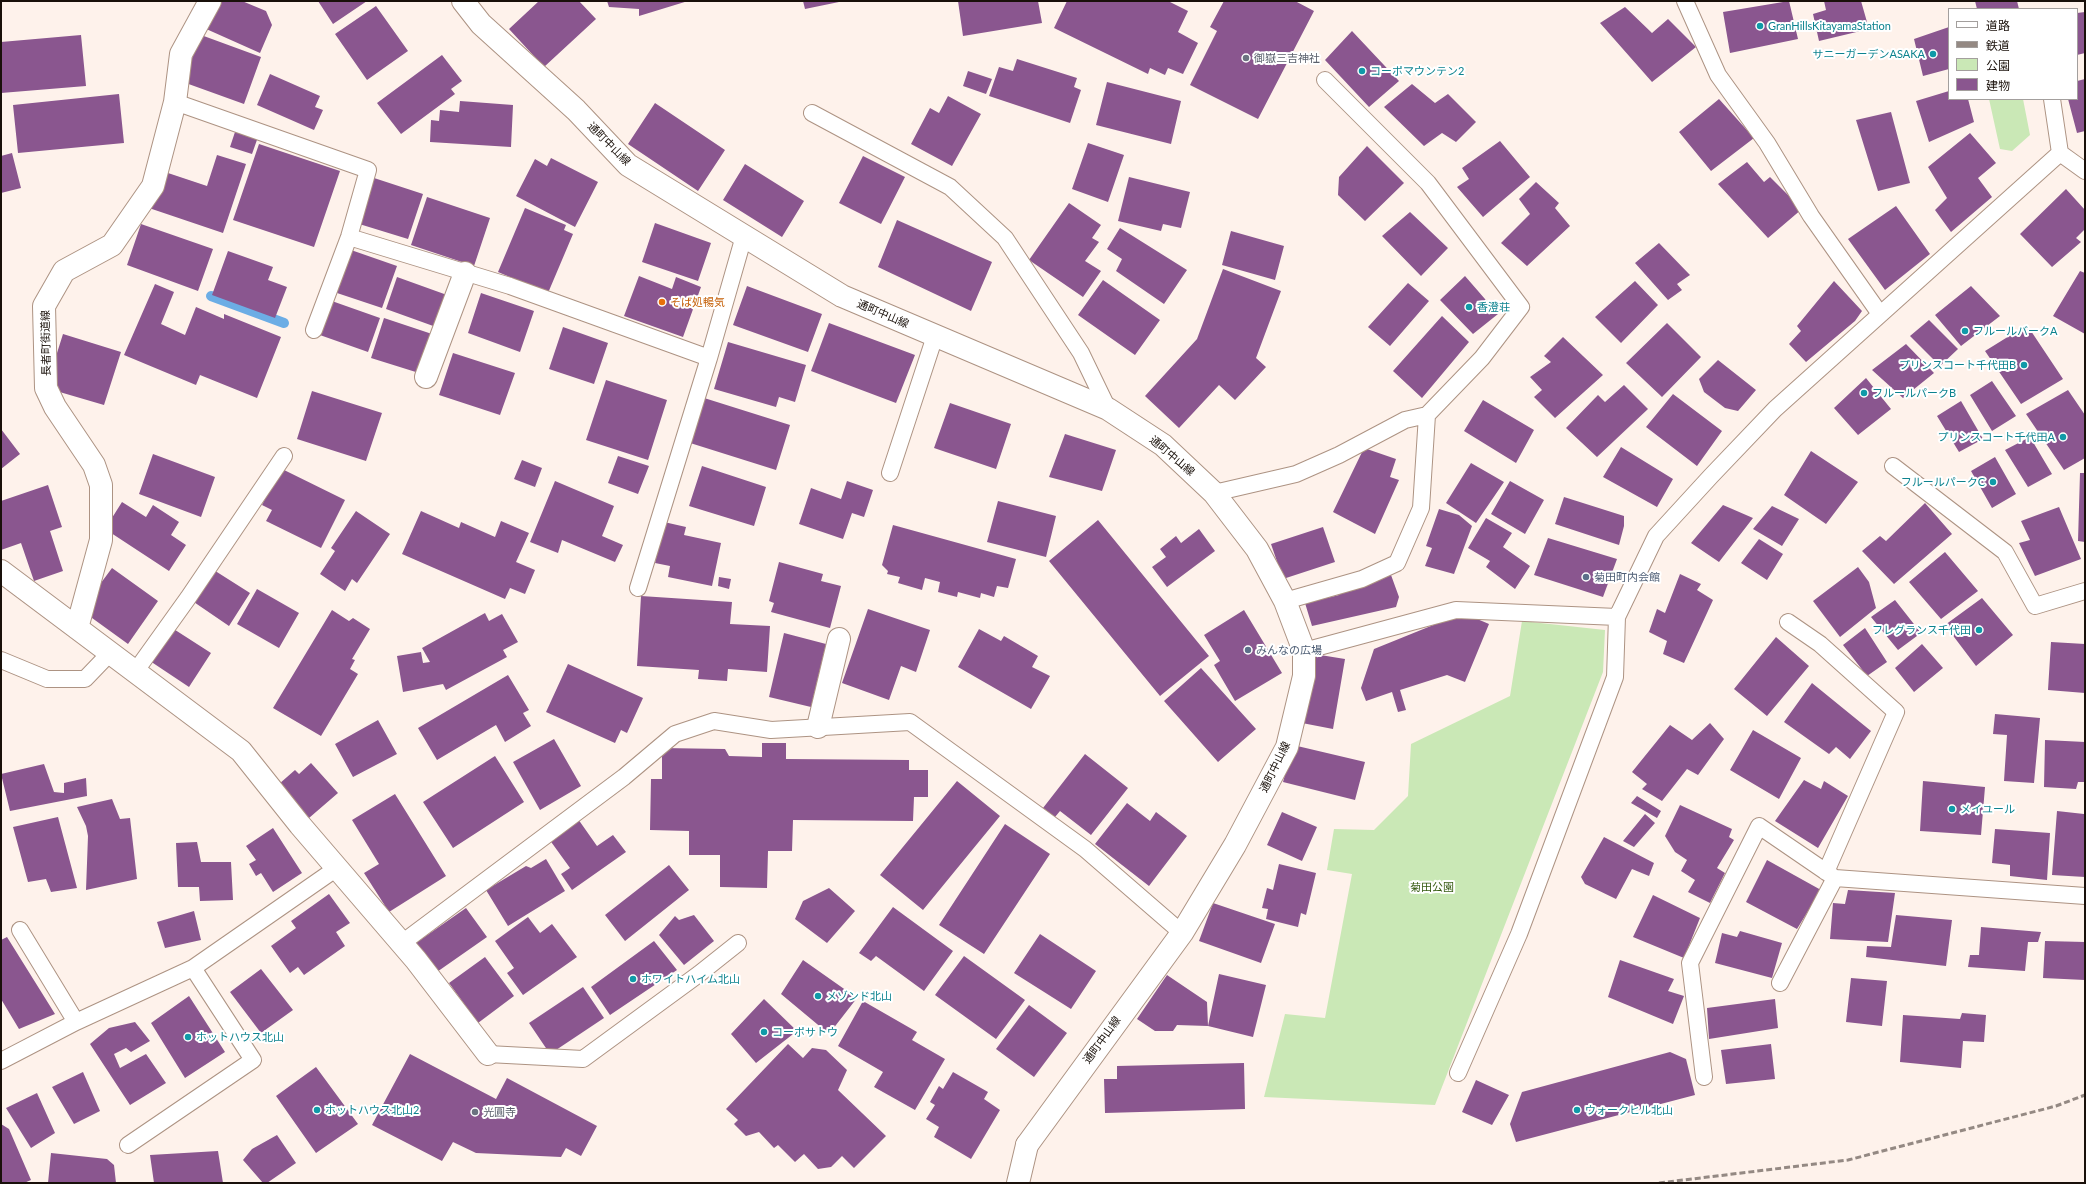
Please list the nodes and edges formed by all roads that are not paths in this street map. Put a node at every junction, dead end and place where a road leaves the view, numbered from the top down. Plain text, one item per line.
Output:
1 (210, 1) edge
2 (464, 1) edge
3 (1685, 1) edge
4 (1325, 80) dead end
5 (2052, 100) edge
6 (175, 102) junction
7 (812, 113) dead end
8 (2060, 153) junction
9 (2085, 171) edge
10 (349, 236) junction
11 (744, 236) junction
12 (465, 273) junction
13 (1880, 314) junction
14 (314, 330) dead end
15 (935, 336) junction
16 (708, 358) junction
17 (426, 377) dead end
18 (1108, 410) junction
19 (1427, 415) junction
20 (284, 456) dead end
21 (1893, 466) dead end
22 (890, 473) dead end
23 (1214, 493) junction
24 (1, 571) edge
25 (638, 588) dead end
26 (2085, 591) edge
27 (1285, 600) junction
28 (1617, 617) junction
29 (1788, 622) dead end
30 (77, 628) junction
31 (839, 639) dead end
32 (1304, 651) junction
33 (110, 653) junction
34 (1, 660) edge
35 (135, 672) junction
36 (818, 727) junction
37 (337, 868) junction
38 (1830, 875) junction
39 (2085, 896) edge
40 (20, 930) dead end
41 (1182, 933) junction
42 (738, 943) dead end
43 (402, 944) junction
44 (193, 968) junction
45 (1780, 983) dead end
46 (76, 1022) junction
47 (488, 1054) joint
48 (1, 1061) edge
49 (1458, 1073) dead end
50 (1704, 1077) dead end
51 (128, 1145) dead end
52 (1018, 1183) edge

1 - 6 street, 長者町街道線
2 - 11 street, 通町中山線
3 - 13 lane
4 - 19 lane
5 - 8 lane
6 - 10 lane
6 - 30 street, 長者町街道線
7 - 18 lane
8 - 9 lane
8 - 13 lane
10 - 12 lane
10 - 14 lane
11 - 15 street, 通町中山線
11 - 16 lane
12 - 16 lane
12 - 17 street
13 - 28 lane
15 - 18 street, 通町中山線
15 - 22 lane
16 - 25 lane
18 - 23 street, 通町中山線
19 - 23 lane
19 - 27 lane
20 - 35 lane
21 - 26 lane
23 - 27 street, 通町中山線
24 - 30 street
27 - 32 street, 通町中山線
28 - 32 lane
28 - 49 lane
29 - 38 lane
30 - 33 street
31 - 36 street
32 - 41 street, 通町中山線
33 - 34 lane
33 - 35 street
35 - 37 street
36 - 41 lane
36 - 43 lane
37 - 43 street
37 - 44 lane
38 - 39 lane
38 - 45 lane
38 - 50 lane
40 - 46 lane
41 - 52 street, 通町中山線
42 - 47 lane
43 - 47 street
44 - 46 lane
44 - 51 lane
46 - 48 lane

